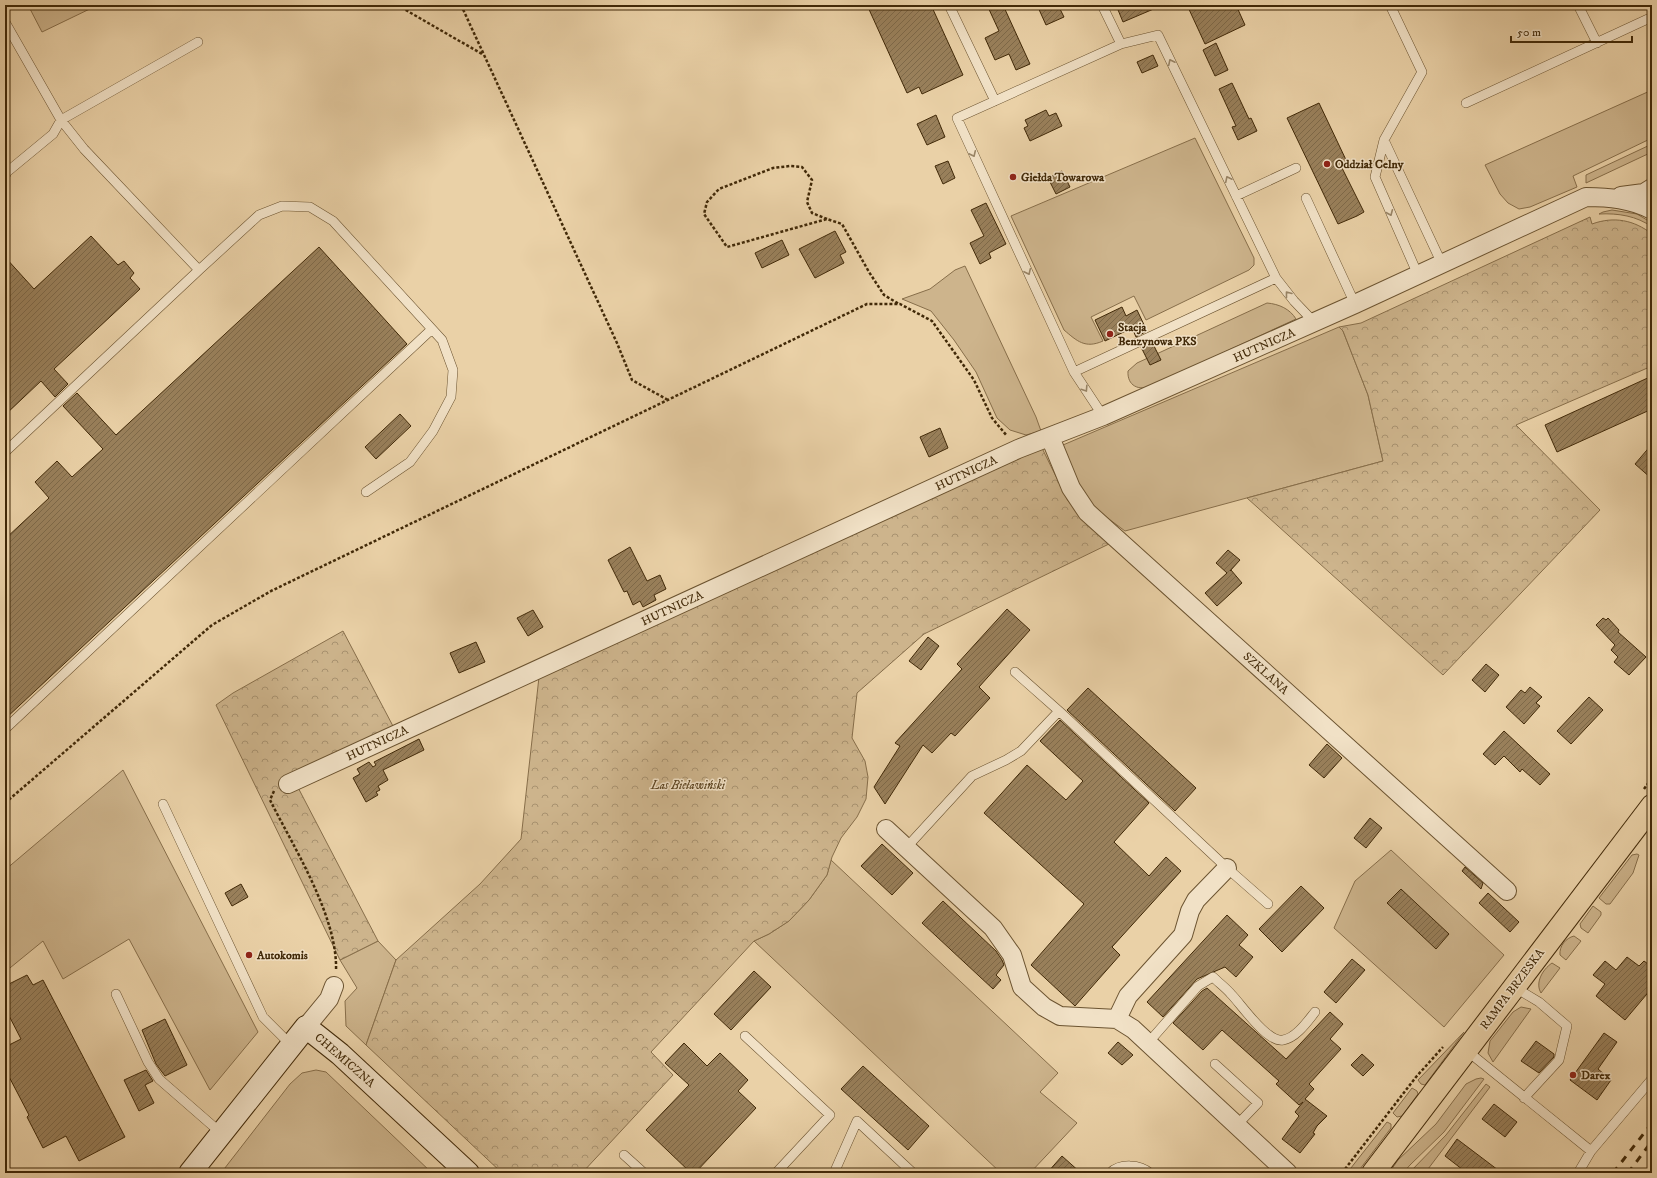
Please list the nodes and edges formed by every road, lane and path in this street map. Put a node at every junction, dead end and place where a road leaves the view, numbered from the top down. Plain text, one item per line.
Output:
1 (398, 5) edge
2 (461, 5) edge
3 (949, 5) edge
4 (1102, 5) edge
5 (1390, 5) edge
6 (1578, 5) edge
7 (1652, 17) edge
8 (5, 22) edge
9 (198, 42) dead end
10 (1597, 43) junction
11 (1121, 44) junction
12 (483, 54) junction
13 (995, 101) junction
14 (1466, 103) dead end
15 (61, 120) junction
16 (1384, 140) junction
17 (1296, 168) dead end
18 (5, 176) edge
19 (1652, 188) edge
20 (1236, 196) junction
21 (1610, 197) junction
22 (1306, 198) dead end
23 (1652, 210) edge
24 (826, 219) junction
25 (1442, 264) junction
26 (199, 270) junction
27 (1418, 275) junction
28 (1276, 278) junction
29 (900, 304) junction
30 (1355, 304) junction
31 (1314, 322) junction
32 (432, 329) junction
33 (1074, 372) junction
34 (668, 401) junction
35 (1103, 416) junction
36 (1050, 437) junction
37 (1018, 449) junction
38 (5, 452) edge
39 (366, 492) dead end
40 (1015, 672) dead end
41 (1058, 711) junction
42 (5, 730) edge
43 (288, 784) joint
44 (5, 802) edge
45 (163, 804) dead end
46 (1652, 806) edge
47 (886, 829) dead end
48 (906, 848) junction
49 (1227, 868) junction
50 (1507, 890) dead end
51 (1268, 904) dead end
52 (334, 986) joint
53 (1514, 987) junction
54 (116, 994) dead end
55 (1315, 1012) dead end
56 (1117, 1019) junction
57 (306, 1027) junction
58 (745, 1036) dead end
59 (1148, 1043) junction
60 (291, 1045) junction
61 (1466, 1050) junction
62 (1215, 1064) dead end
63 (1652, 1080) edge
64 (1524, 1098) junction
65 (1237, 1125) junction
66 (221, 1133) junction
67 (1591, 1151) junction
68 (624, 1155) dead end
69 (190, 1173) edge
70 (468, 1173) edge
71 (644, 1173) edge
72 (776, 1173) edge
73 (834, 1173) edge
74 (913, 1173) edge
75 (1110, 1173) edge
76 (1150, 1173) edge
77 (1288, 1173) edge
78 (1372, 1173) edge
79 (1578, 1173) edge

1 - 12 path
2 - 12 path
3 - 13 lane
4 - 11 lane
5 - 16 lane
6 - 10 lane
7 - 10 lane
8 - 15 lane
9 - 15 lane
10 - 14 lane
11 - 13 lane
20 -> 11 lane
12 - 34 path
13 -> 33 lane
15 - 18 lane
15 - 26 lane
16 - 25 lane
16 -> 27 lane
17 - 20 lane
19 - 21 street
20 - 28 lane
21 - 23 street, HUTNICZA
21 - 25 street, HUTNICZA
22 - 30 lane
24 - 24 path
24 - 29 path
25 - 27 street, HUTNICZA
26 - 32 lane
26 - 38 lane
27 - 30 street, HUTNICZA
31 -> 28 lane
28 - 33 lane
29 - 34 path
29 - 37 path
30 - 31 street, HUTNICZA
31 - 35 street, HUTNICZA
32 - 39 lane
32 - 42 lane
33 -> 35 lane
34 - 44 path
35 - 36 street, HUTNICZA
36 - 37 street, HUTNICZA
36 - 50 street, SZKLANA
37 - 43 street, HUTNICZA
40 - 41 lane
41 - 48 lane
41 - 49 lane
43 - 52 path
45 - 60 lane
46 - 53 highway, RAMPA BRZESKA
47 - 48 street
48 - 56 street
49 - 51 lane
49 - 56 street
52 - 57 street
53 - 61 highway, RAMPA BRZESKA
53 - 64 lane
54 - 66 lane
55 - 59 lane
56 - 59 street
57 - 60 street, CHEMICZNA
57 - 70 street, CHEMICZNA
58 - 72 lane
59 - 65 street
60 - 66 street, CHEMICZNA
61 - 64 lane
61 - 78 highway, RAMPA BRZESKA
62 - 65 lane
63 - 67 lane
64 - 67 lane
65 - 77 street
66 - 69 street, CHEMICZNA
67 - 79 lane
68 - 71 lane
73 - 74 lane
75 - 76 lane

